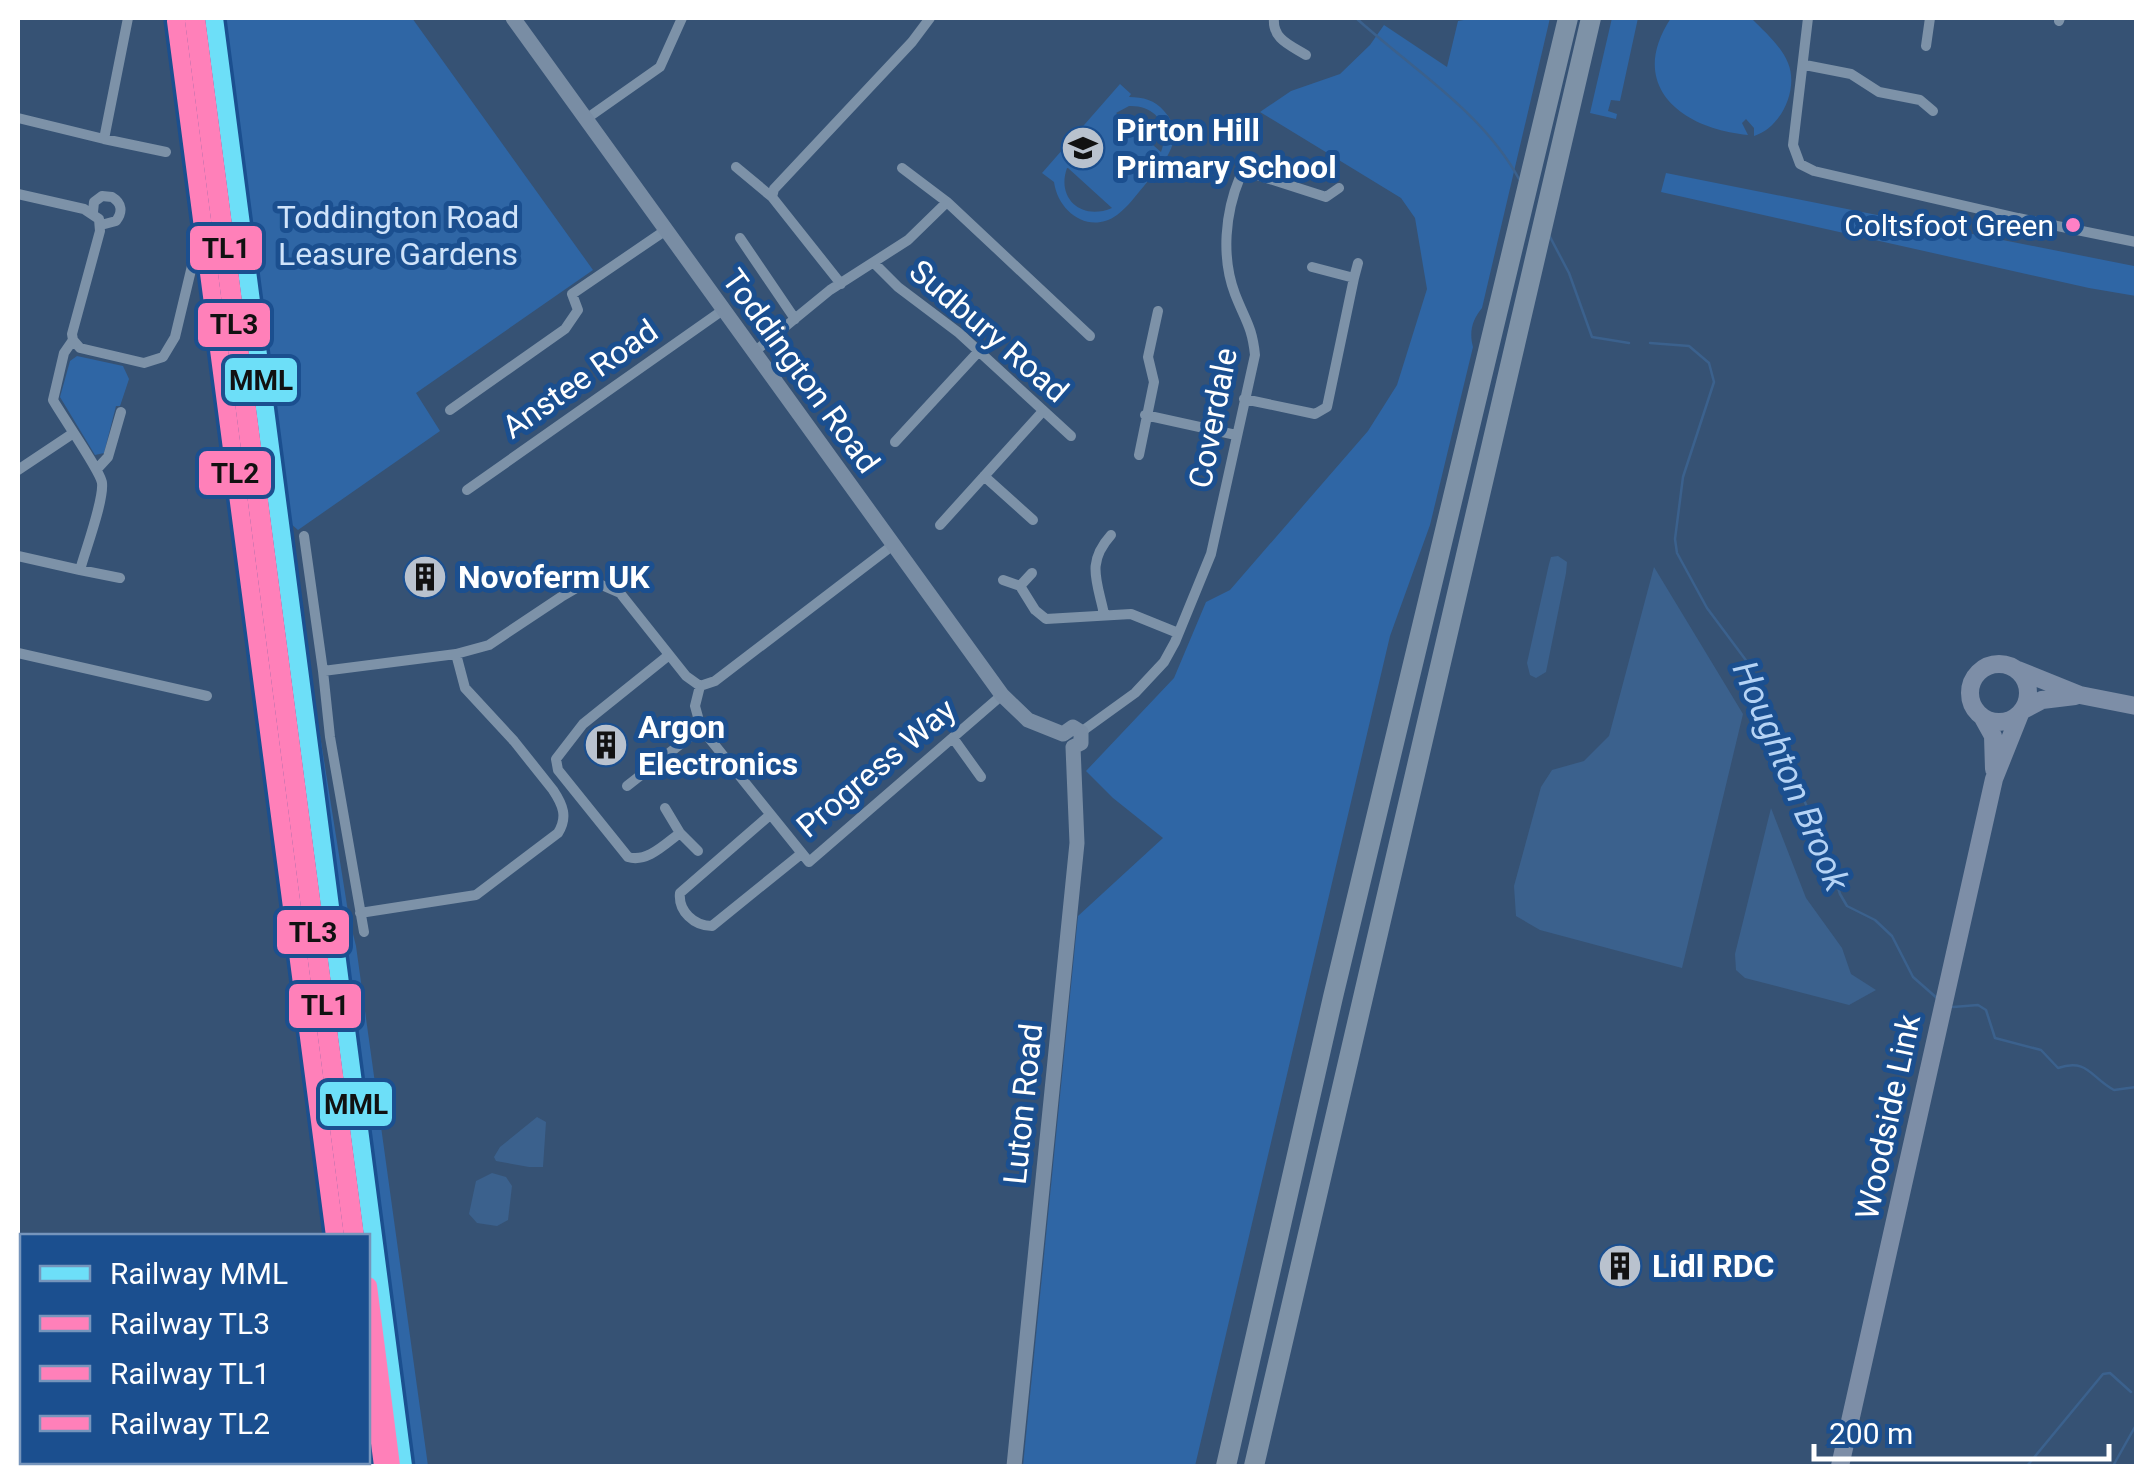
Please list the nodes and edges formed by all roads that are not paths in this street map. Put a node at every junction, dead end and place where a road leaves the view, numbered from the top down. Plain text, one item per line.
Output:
1 (128, 18) edge
2 (513, 18) edge
3 (682, 18) edge
4 (930, 18) edge
5 (1274, 18) edge
6 (1568, 18) edge
7 (1591, 18) edge
8 (1808, 18) edge
9 (1930, 18) edge
10 (1926, 46) dead end
11 (1306, 56) dead end
12 (1805, 65) junction
13 (1560, 104) junction
14 (1933, 111) dead end
15 (18, 118) edge
16 (586, 119) junction
17 (1552, 136) junction
18 (104, 139) junction
19 (166, 152) dead end
20 (736, 167) dead end
21 (902, 168) dead end
22 (1339, 188) dead end
23 (18, 194) edge
24 (772, 197) junction
25 (948, 202) junction
26 (92, 212) junction
27 (101, 226) junction
28 (666, 230) junction
29 (740, 238) dead end
30 (2136, 242) edge
31 (197, 246) dead end
32 (874, 263) junction
33 (1358, 263) dead end
34 (1312, 267) dead end
35 (1354, 278) junction
36 (840, 284) junction
37 (723, 310) junction
38 (1158, 311) dead end
39 (794, 320) junction
40 (1090, 336) dead end
41 (73, 340) junction
42 (979, 351) junction
43 (753, 353) junction
44 (1244, 398) junction
45 (450, 410) dead end
46 (1043, 411) junction
47 (120, 412) dead end
48 (1145, 415) junction
49 (72, 434) junction
50 (1236, 435) junction
51 (1071, 436) dead end
52 (895, 442) dead end
53 (1138, 455) dead end
54 (97, 468) junction
55 (18, 470) edge
56 (984, 476) junction
57 (467, 490) dead end
58 (1033, 520) dead end
59 (940, 525) dead end
60 (1111, 535) dead end
61 (304, 536) dead end
62 (892, 544) junction
63 (18, 556) edge
64 (80, 570) junction
65 (1032, 573) dead end
66 (120, 578) dead end
67 (1004, 580) dead end
68 (1020, 586) junction
69 (1104, 614) junction
70 (1178, 633) junction
71 (18, 653) edge
72 (456, 654) junction
73 (669, 656) junction
74 (2016, 670) junction
75 (323, 671) junction
76 (700, 686) junction
77 (1002, 695) junction
78 (2080, 695) junction
79 (206, 696) dead end
80 (2136, 706) edge
81 (2021, 712) junction
82 (1983, 718) junction
83 (702, 728) junction
84 (1081, 732) junction
85 (1063, 734) junction
86 (953, 738) junction
87 (1074, 747) junction
88 (981, 777) dead end
89 (1994, 780) junction
90 (627, 786) dead end
91 (665, 808) dead end
92 (770, 814) junction
93 (680, 833) junction
94 (698, 852) dead end
95 (801, 854) junction
96 (360, 913) junction
97 (364, 932) dead end
98 (1334, 998) junction
99 (1014, 1466) edge
100 (1214, 1466) edge
101 (1226, 1466) edge
102 (1256, 1466) edge
103 (1840, 1466) edge

1 - 18 street
2 - 16 main road, Toddington Road
3 - 16 street
4 - 24 street
5 - 11 street
6 - 13 highway
7 - 13 highway
8 - 12 street
9 - 10 street
12 - 14 street
12 - 30 street
13 - 17 highway
15 - 18 street
16 - 28 main road, Toddington Road
17 - 98 highway
17 - 102 highway
18 - 19 street
20 - 24 street
21 - 25 street
22 - 44 street, Coverdale
23 - 26 street
24 - 36 street
25 - 32 street
25 - 40 street
26 - 27 street
26 - 27 street
27 - 41 street
28 - 37 main road, Toddington Road
28 - 45 street
29 - 39 street
31 - 41 street
32 - 36 street
32 - 42 street, Sudbury Road
33 - 35 street
34 - 35 street
35 - 44 street
36 - 39 street
37 - 43 main road, Toddington Road
37 - 57 street, Anstee Road
38 - 48 street
39 - 43 street
41 - 49 street
42 - 46 street, Sudbury Road
42 - 52 street
43 - 62 main road, Toddington Road
44 - 50 street, Coverdale
46 - 51 street, Sudbury Road
46 - 56 street
47 - 54 street
48 - 50 street
48 - 53 street
49 - 54 street
49 - 55 street
50 - 70 street, Coverdale
54 - 64 street
56 - 58 street
56 - 59 street
60 - 69 street
61 - 75 street
62 - 76 street
62 - 77 main road, Toddington Road
63 - 64 street
64 - 66 street
65 - 68 street
67 - 68 street
68 - 69 street
69 - 70 street
70 - 84 street, Coverdale
71 - 79 street
72 - 73 street
72 - 75 street
72 - 96 street
73 - 76 street
73 - 93 street
74 - 78 main road
74 - 81 main road
74 - 82 main road
75 - 96 street
76 - 83 street
77 - 85 main road, Toddington Road
77 - 86 street, Progress Way
78 - 80 main road
78 - 81 main road
81 - 82 main road
81 - 89 main road, Woodside Link
82 - 89 main road, Woodside Link
83 - 90 street
83 - 92 street, Progress Way
84 - 85 main road
84 - 87 main road
85 - 87 main road
86 - 88 street
86 - 95 street, Progress Way
87 - 99 main road, Luton Road
89 - 103 main road, Woodside Link
91 - 93 street
92 - 95 street, Progress Way
92 - 95 street
93 - 94 street
96 - 97 street
98 - 100 highway
98 - 101 highway

